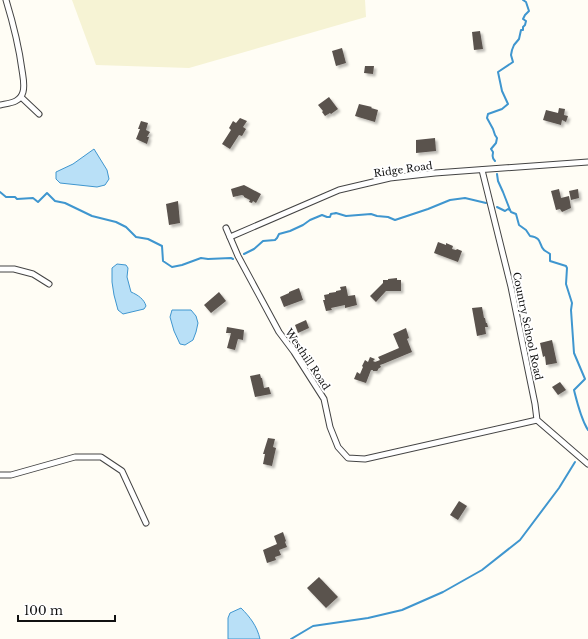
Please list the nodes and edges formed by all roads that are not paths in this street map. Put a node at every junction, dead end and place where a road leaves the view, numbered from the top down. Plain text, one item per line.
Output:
1 (6, 0) edge
2 (21, 97) junction
3 (0, 105) edge
4 (39, 114) dead end
5 (588, 162) edge
6 (482, 170) junction
7 (226, 228) dead end
8 (230, 237) junction
9 (0, 269) edge
10 (49, 284) dead end
11 (537, 420) junction
12 (588, 464) edge
13 (0, 475) edge
14 (146, 523) dead end

1 - 2 street
2 - 3 street
2 - 4 street
5 - 6 street, Ridge Road
6 - 8 street, Ridge Road
6 - 11 street, Country School Road
7 - 8 street, Westhill Road
8 - 11 street, Westhill Road
9 - 10 street
11 - 12 street
13 - 14 street

